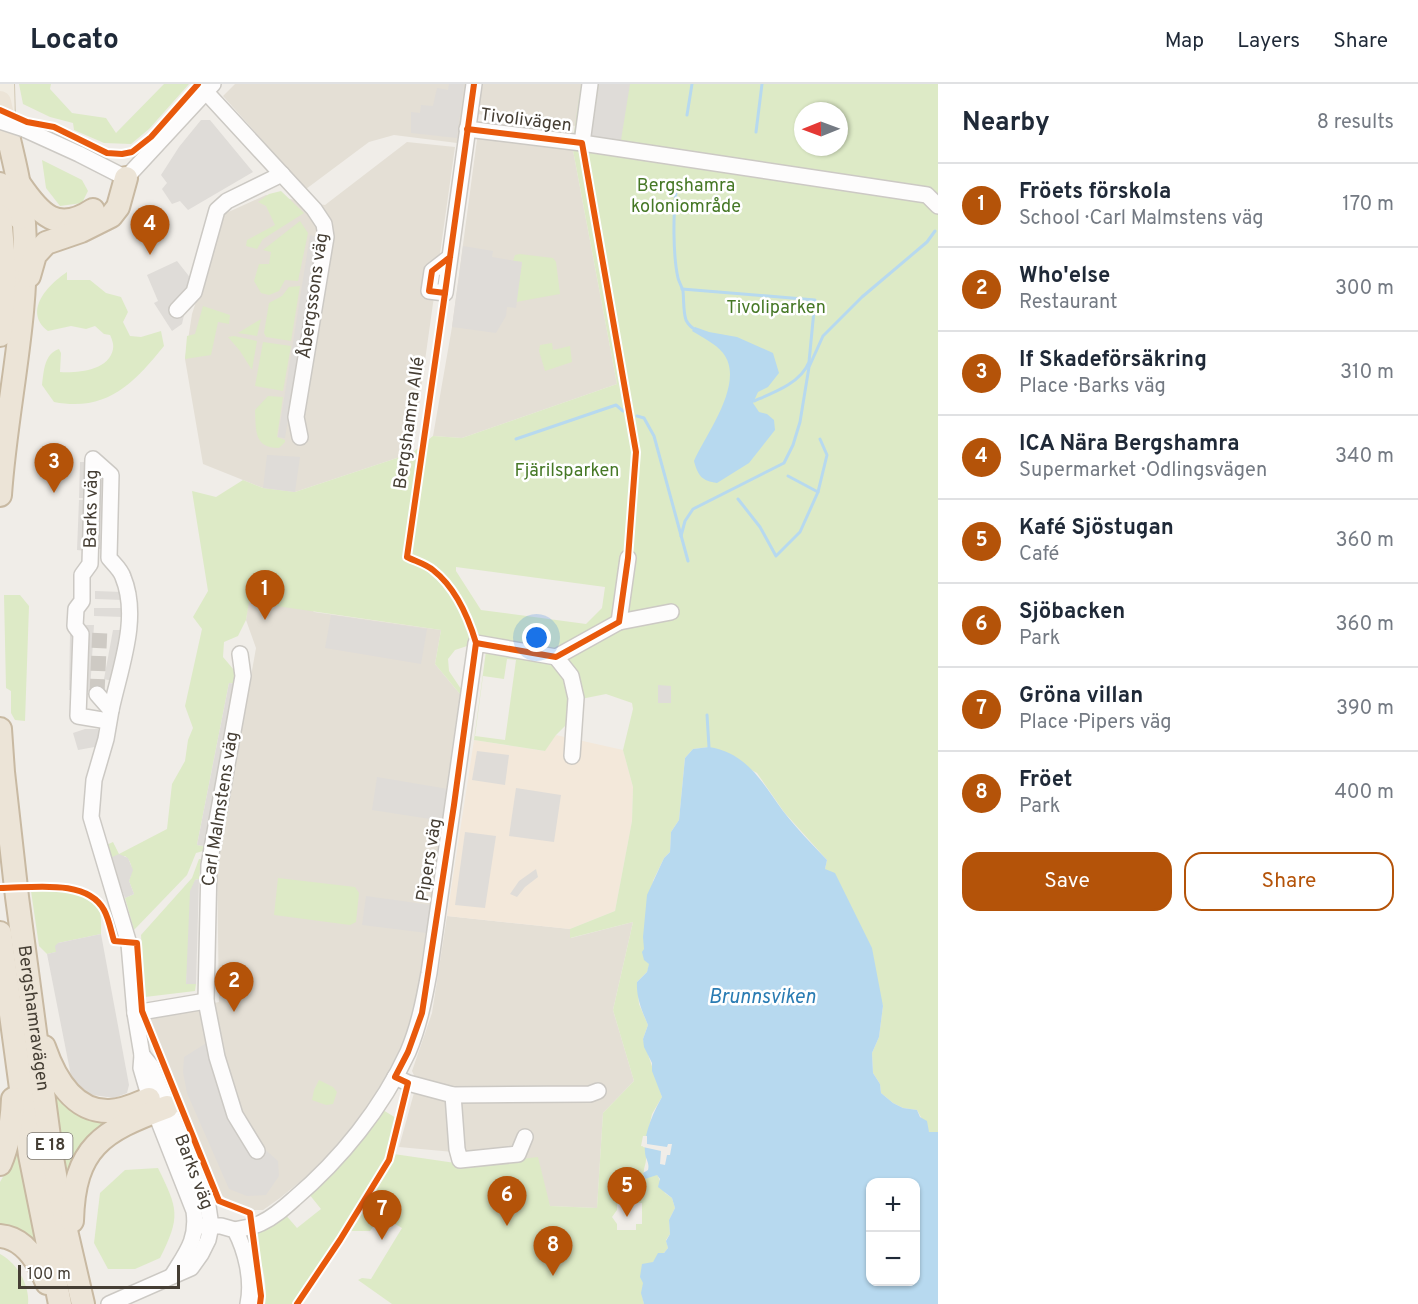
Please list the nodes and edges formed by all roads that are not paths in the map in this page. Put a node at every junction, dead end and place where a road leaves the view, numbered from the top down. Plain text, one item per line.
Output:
1 (4, 84) edge
2 (474, 84) edge
3 (590, 84) edge
4 (210, 88) edge
5 (0, 102) edge
6 (10, 125) edge
7 (467, 129) junction
8 (582, 143) junction
9 (282, 174) junction
10 (126, 178) junction
11 (10, 184) edge
12 (938, 206) edge
13 (0, 216) edge
14 (24, 222) junction
15 (81, 231) junction
16 (450, 257) dead end
17 (22, 300) junction
18 (177, 310) dead end
19 (0, 335) edge
20 (300, 437) dead end
21 (0, 495) edge
22 (109, 558) junction
23 (628, 558) dead end
24 (90, 564) junction
25 (671, 612) dead end
26 (619, 622) junction
27 (240, 654) dead end
28 (556, 657) junction
29 (97, 694) tunnel mouth
30 (109, 715) junction
31 (0, 729) edge
32 (572, 756) dead end
33 (0, 933) edge
34 (206, 1000) junction
35 (30, 1009) junction
36 (135, 1013) junction
37 (15, 1053) junction
38 (395, 1077) junction
39 (598, 1091) dead end
40 (453, 1095) junction
41 (158, 1103) junction
42 (525, 1137) dead end
43 (257, 1151) dead end
44 (0, 1164) edge
45 (203, 1226) junction
46 (235, 1230) junction
47 (0, 1236) edge
48 (78, 1282) junction
49 (58, 1304) edge
50 (83, 1304) edge
51 (110, 1304) edge
52 (248, 1304) edge

1 - 6 main road
2 - 7 street
3 - 8 street
4 - 9 street, Åbergssons väg
4 - 10 street
5 - 6 highway
6 - 10 street
6 - 11 highway
7 - 8 street, Tivolivägen
7 - 16 street
8 - 12 street, Tivolivägen
9 - 18 street
9 - 20 street, Åbergssons väg
10 - 11 highway
10 - 15 highway
11 - 14 highway
13 - 19 highway
14 - 15 highway
14 - 17 highway
15 - 17 highway
17 - 21 highway
22 - 24 street
22 - 24 street, Barks väg
22 - 30 street, Barks väg
23 - 26 street
24 - 30 street, Barks väg
25 - 26 street
26 - 28 street
27 - 34 street, Carl Malmstens väg
28 - 32 street
28 - 38 street, Pipers väg
29 - 30 street
30 - 36 street, Barks väg
31 - 35 highway, Bergshamravägen / E 18
33 - 37 highway, Bergshamravägen / E 18
34 - 36 street
34 - 43 street, Carl Malmstens väg
35 - 41 highway
35 - 48 highway, Bergshamravägen / E 18
36 - 41 street, Barks väg
37 - 44 highway
37 - 49 highway, Bergshamravägen / E 18
38 - 40 street
38 - 46 street, Pipers väg
39 - 40 street
40 - 42 street
41 - 45 street, Barks väg
41 - 48 highway
45 - 46 street, Pipers väg
45 - 51 street
46 - 52 street
47 - 49 highway
48 - 50 highway, Bergshamravägen / E 18

